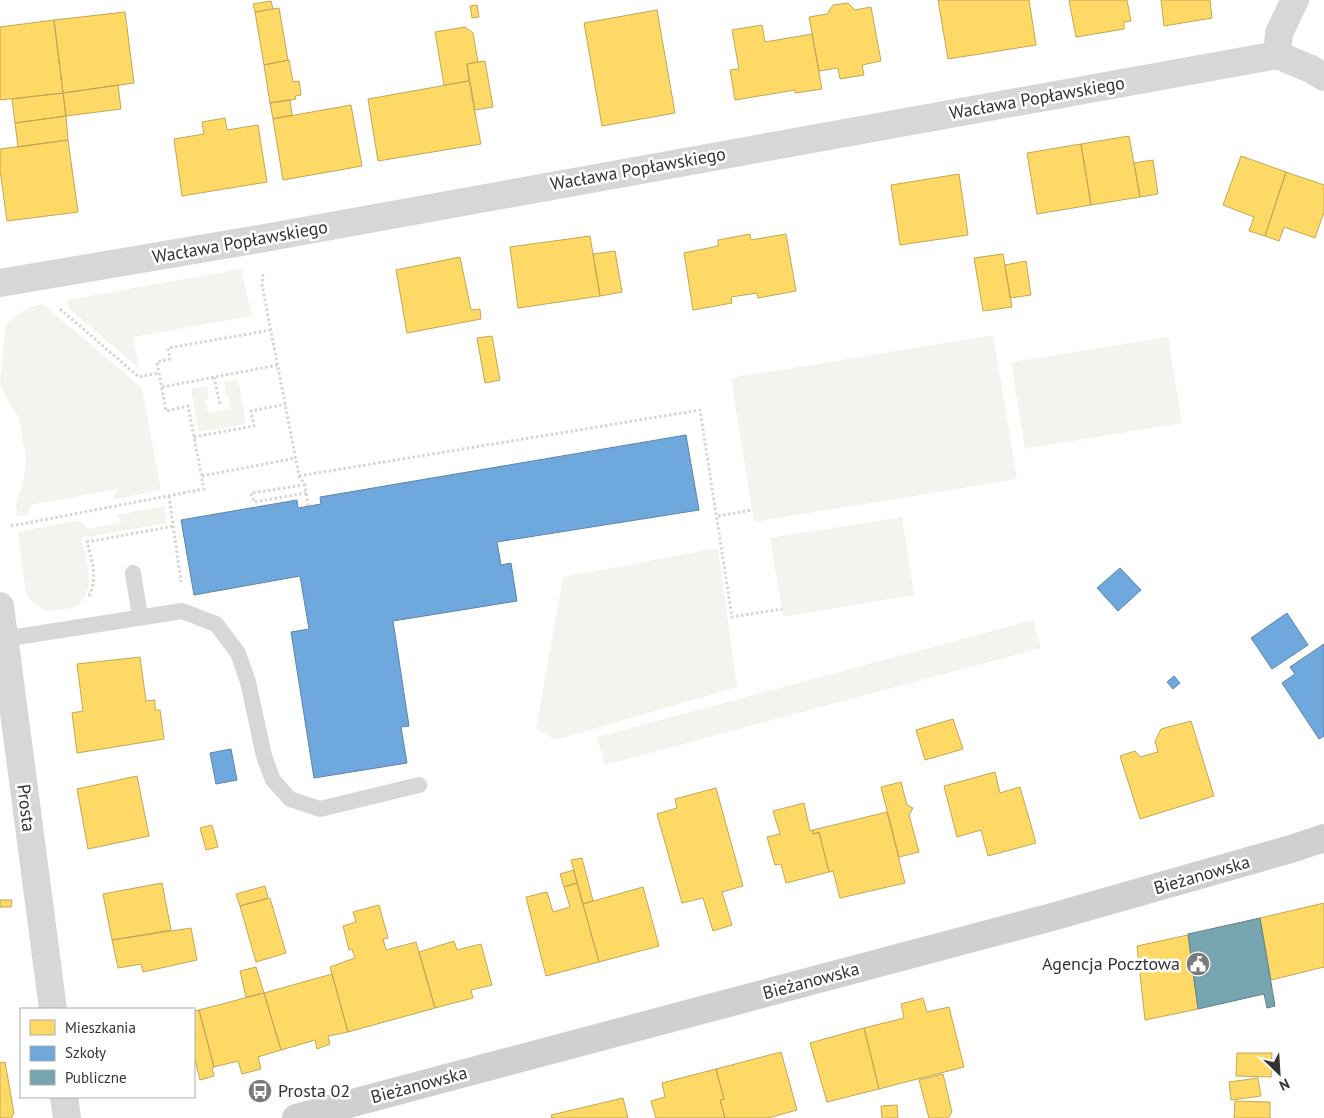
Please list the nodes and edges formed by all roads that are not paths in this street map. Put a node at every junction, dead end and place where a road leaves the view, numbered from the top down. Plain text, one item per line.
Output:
1 (1295, 0) edge
2 (1277, 55) junction
3 (1324, 77) edge
4 (0, 283) edge
5 (133, 573) dead end
6 (0, 606) edge
7 (140, 617) junction
8 (4, 638) junction
9 (419, 785) dead end
10 (1324, 838) edge
11 (52, 1008) edge
12 (64, 1098) edge
13 (67, 1118) edge
14 (296, 1118) edge

1 - 2 street
2 - 3 street
2 - 4 street, Wacława Popławskiego
5 - 7 lane
6 - 8 street, Prosta
7 - 8 lane
7 - 9 lane
8 - 11 street, Prosta
10 - 14 street, Bieżanowska
12 - 13 street

